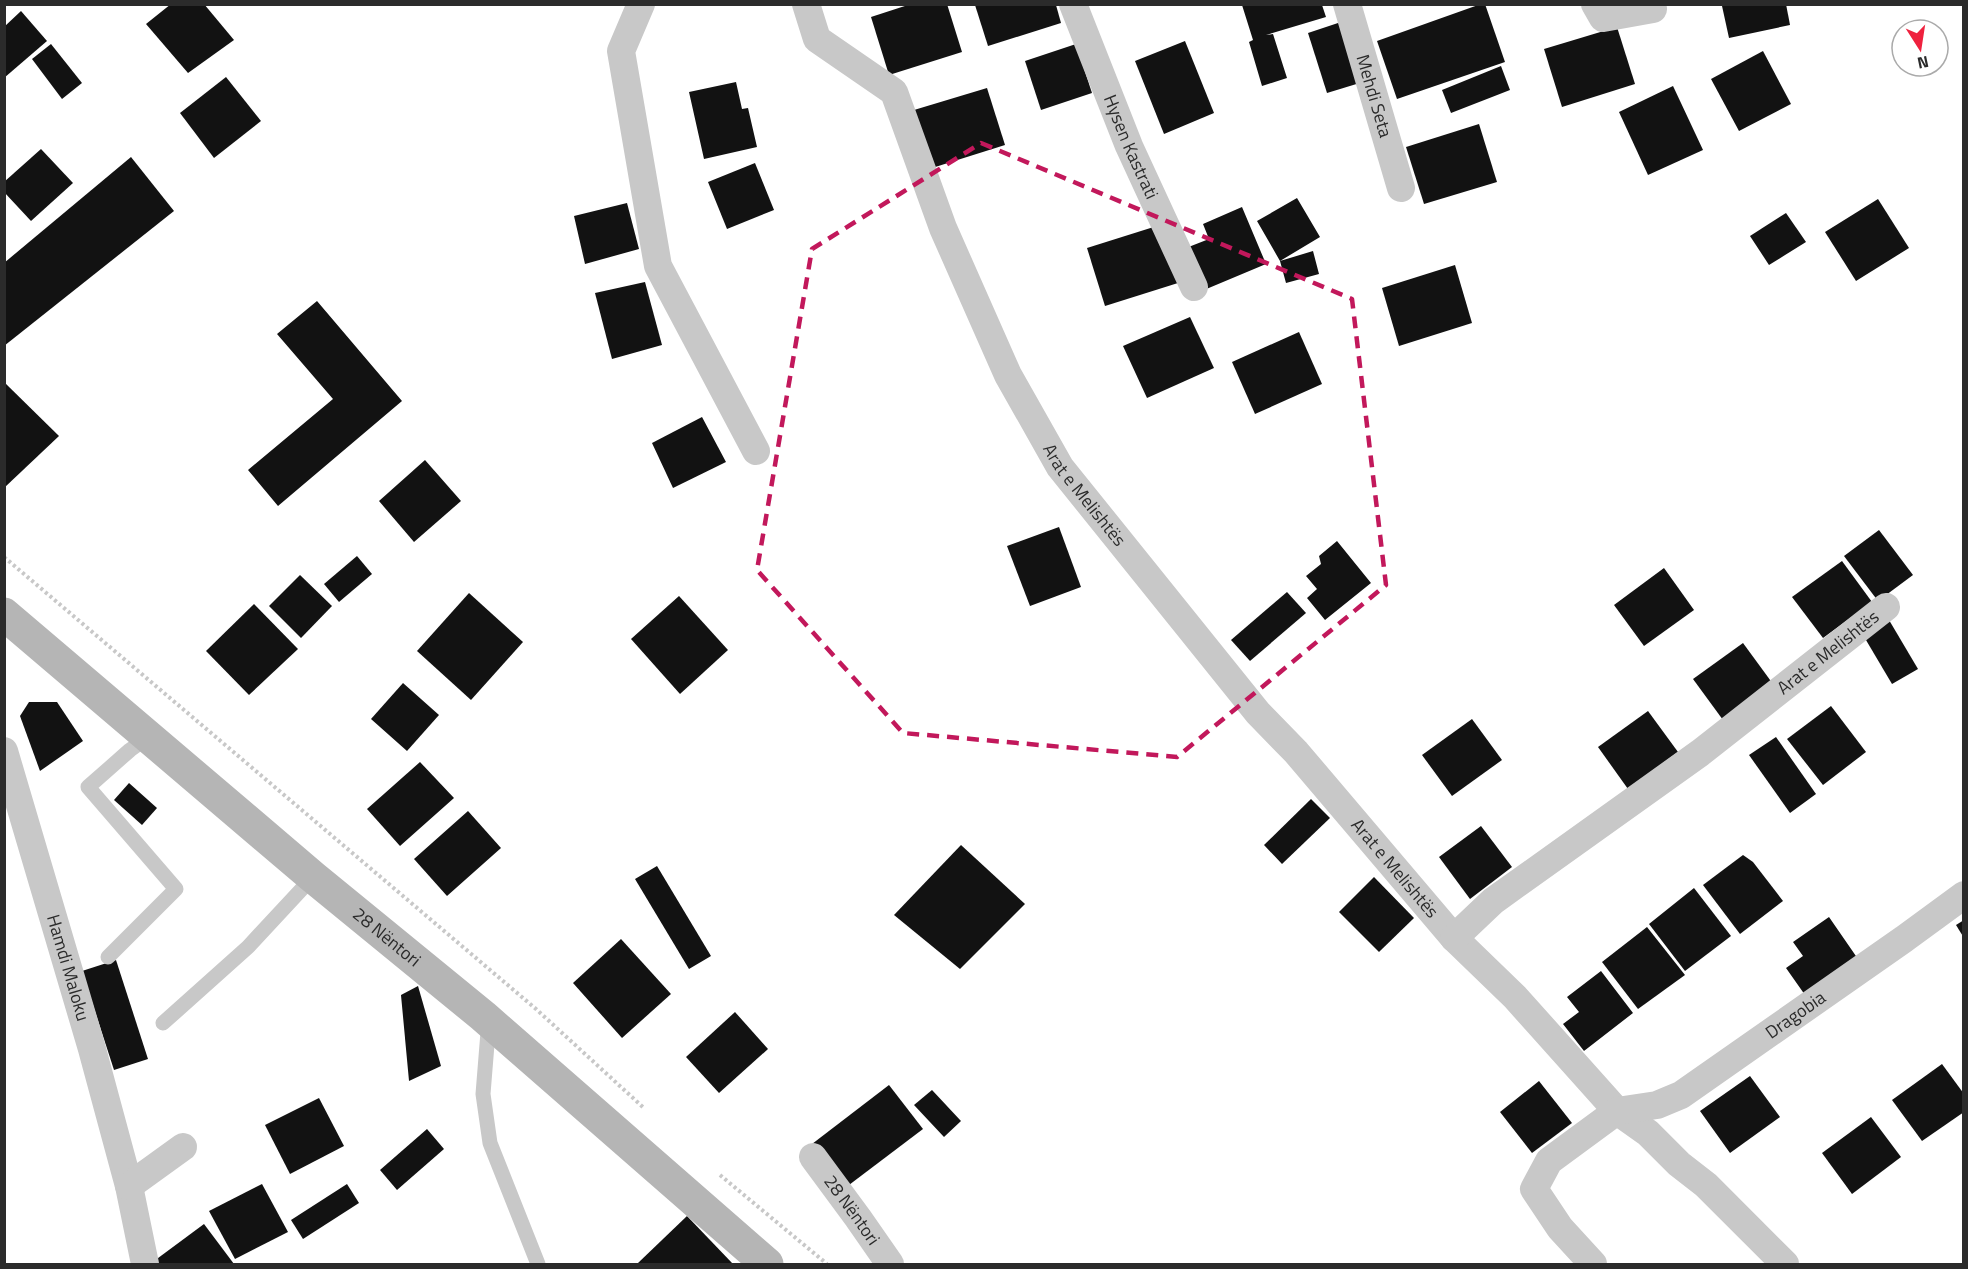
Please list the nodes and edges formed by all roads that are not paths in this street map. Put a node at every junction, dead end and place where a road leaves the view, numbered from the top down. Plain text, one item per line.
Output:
1 (641, 4) edge
2 (806, 4) edge
3 (1073, 4) edge
4 (1347, 4) edge
5 (1595, 4) edge
6 (1653, 9) dead end
7 (1401, 188) dead end
8 (1194, 287) dead end
9 (756, 452) dead end
10 (1886, 607) dead end
11 (4, 614) edge
12 (148, 737) junction
13 (4, 751) edge
14 (313, 877) junction
15 (1964, 895) edge
16 (1454, 938) junction
17 (108, 957) dead end
18 (483, 1016) junction
19 (163, 1023) dead end
20 (1617, 1111) junction
21 (183, 1147) dead end
22 (813, 1157) dead end
23 (129, 1186) junction
24 (145, 1264) edge
25 (538, 1264) edge
26 (767, 1264) edge
27 (890, 1264) edge
28 (1593, 1264) edge
29 (1785, 1264) edge

1 - 9 street
2 - 16 street, Arat e Melishtës
3 - 8 street, Hysen Kastrati
4 - 7 street, Mehdi Seta
5 - 6 street
10 - 16 street, Arat e Melishtës
11 - 12 main road, 28 Nëntori
12 - 14 main road, 28 Nëntori
12 - 17 lane
13 - 23 street, Hamdi Maloku
14 - 18 main road, 28 Nëntori
14 - 19 lane
15 - 20 street, Dragobia
16 - 20 street, Arat e Melishtës
18 - 25 lane
18 - 26 main road, 28 Nëntori
20 - 28 street
20 - 29 street, Arat e Melishtës
21 - 23 street
22 - 27 street, 28 Nëntori
23 - 24 street, Hamdi Maloku

